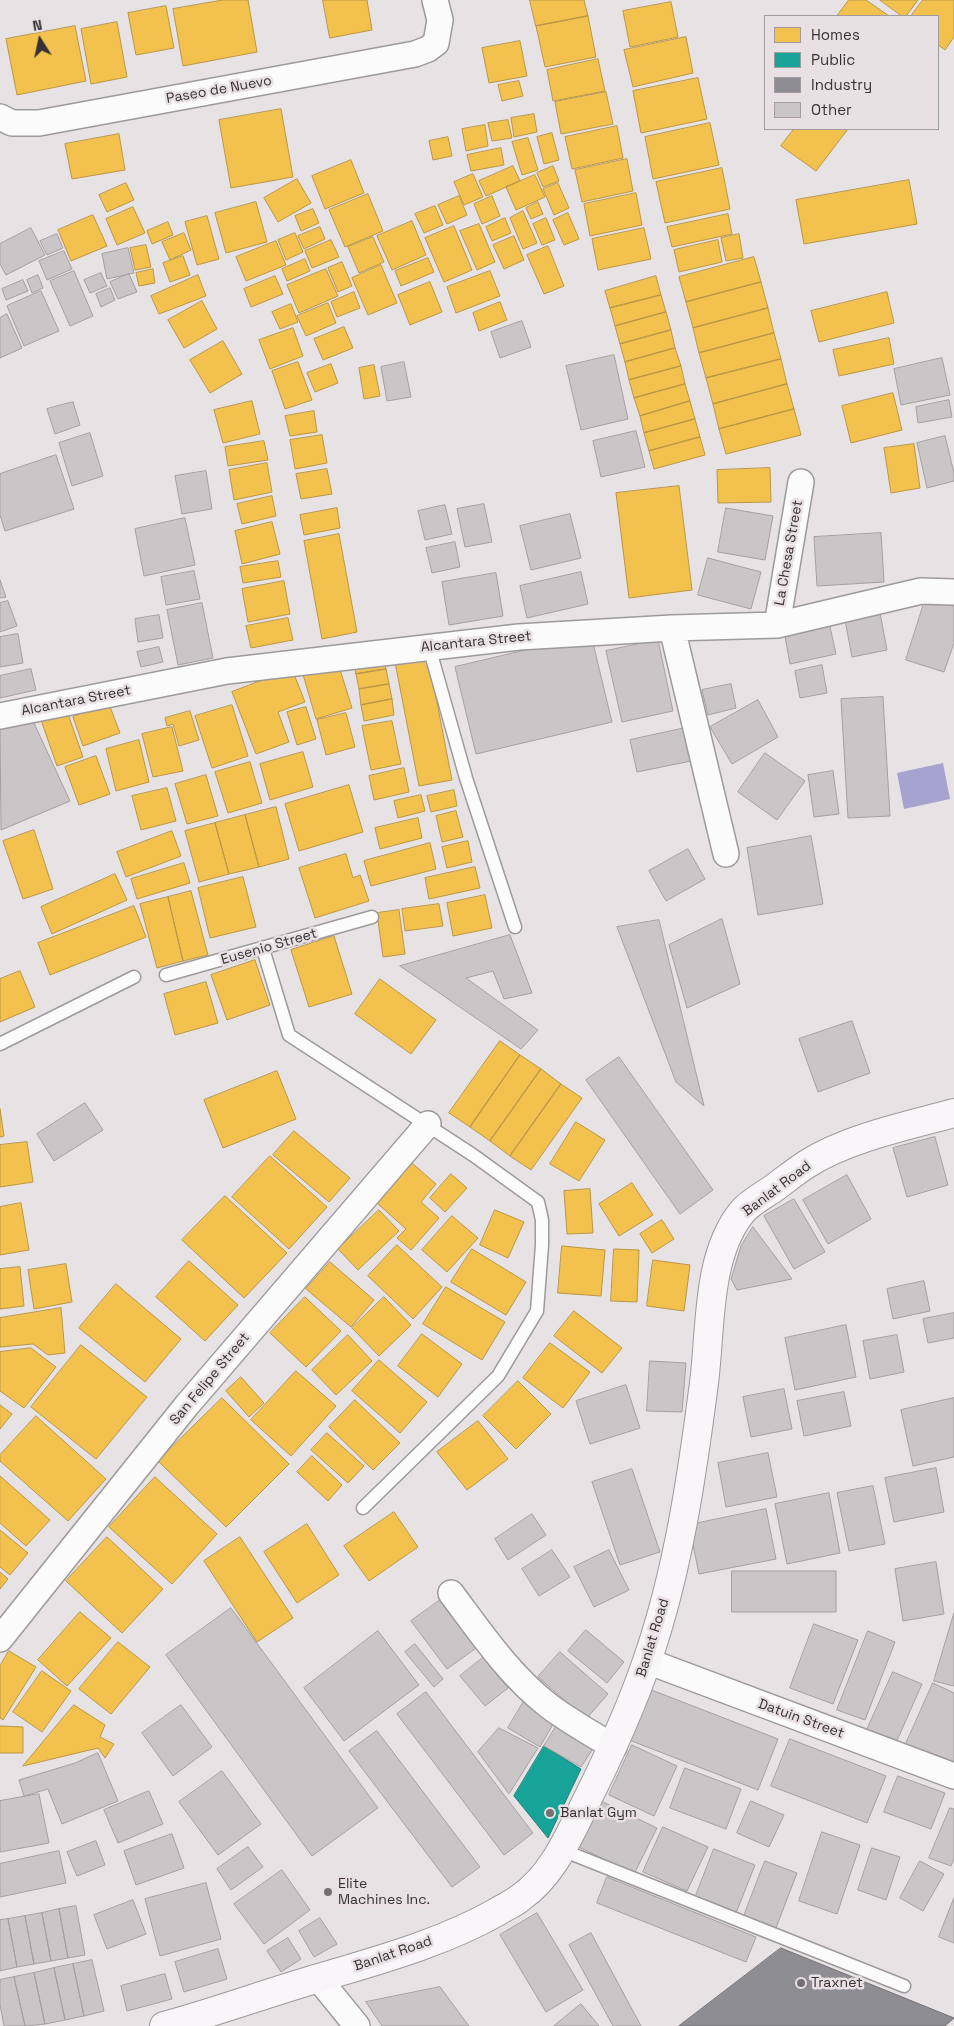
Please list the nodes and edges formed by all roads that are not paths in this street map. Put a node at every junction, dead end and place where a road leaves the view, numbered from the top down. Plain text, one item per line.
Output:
1 (435, 0) edge
2 (0, 117) edge
3 (801, 482) dead end
4 (954, 592) edge
5 (777, 625) junction
6 (672, 628) junction
7 (428, 646) junction
8 (0, 716) edge
9 (726, 854) dead end
10 (372, 917) dead end
11 (515, 927) dead end
12 (263, 949) junction
13 (166, 975) dead end
14 (134, 977) dead end
15 (0, 1044) edge
16 (954, 1113) edge
17 (428, 1124) junction
18 (363, 1508) dead end
19 (451, 1593) dead end
20 (0, 1639) edge
21 (647, 1661) junction
22 (614, 1748) junction
23 (954, 1776) edge
24 (562, 1850) junction
25 (318, 1978) junction
26 (904, 1986) dead end
27 (164, 2026) edge
28 (357, 2026) edge

1 - 2 street, Paseo de Nuevo
3 - 5 street, La Chesa Street
4 - 5 street, Alcantara Street
5 - 6 street, Alcantara Street
6 - 7 street, Alcantara Street
6 - 9 street
7 - 8 street, Alcantara Street
7 - 11 lane
10 - 12 lane, Eusenio Street
12 - 13 lane, Eusenio Street
12 - 17 lane
14 - 15 lane
16 - 21 street, Banlat Road
17 - 18 lane
17 - 20 street, San Felipe Street
19 - 22 street
21 - 22 street, Banlat Road
21 - 23 street, Datuin Street
22 - 24 street, Banlat Road
24 - 25 street, Banlat Road
24 - 26 lane
25 - 27 street, Banlat Road
25 - 28 street

